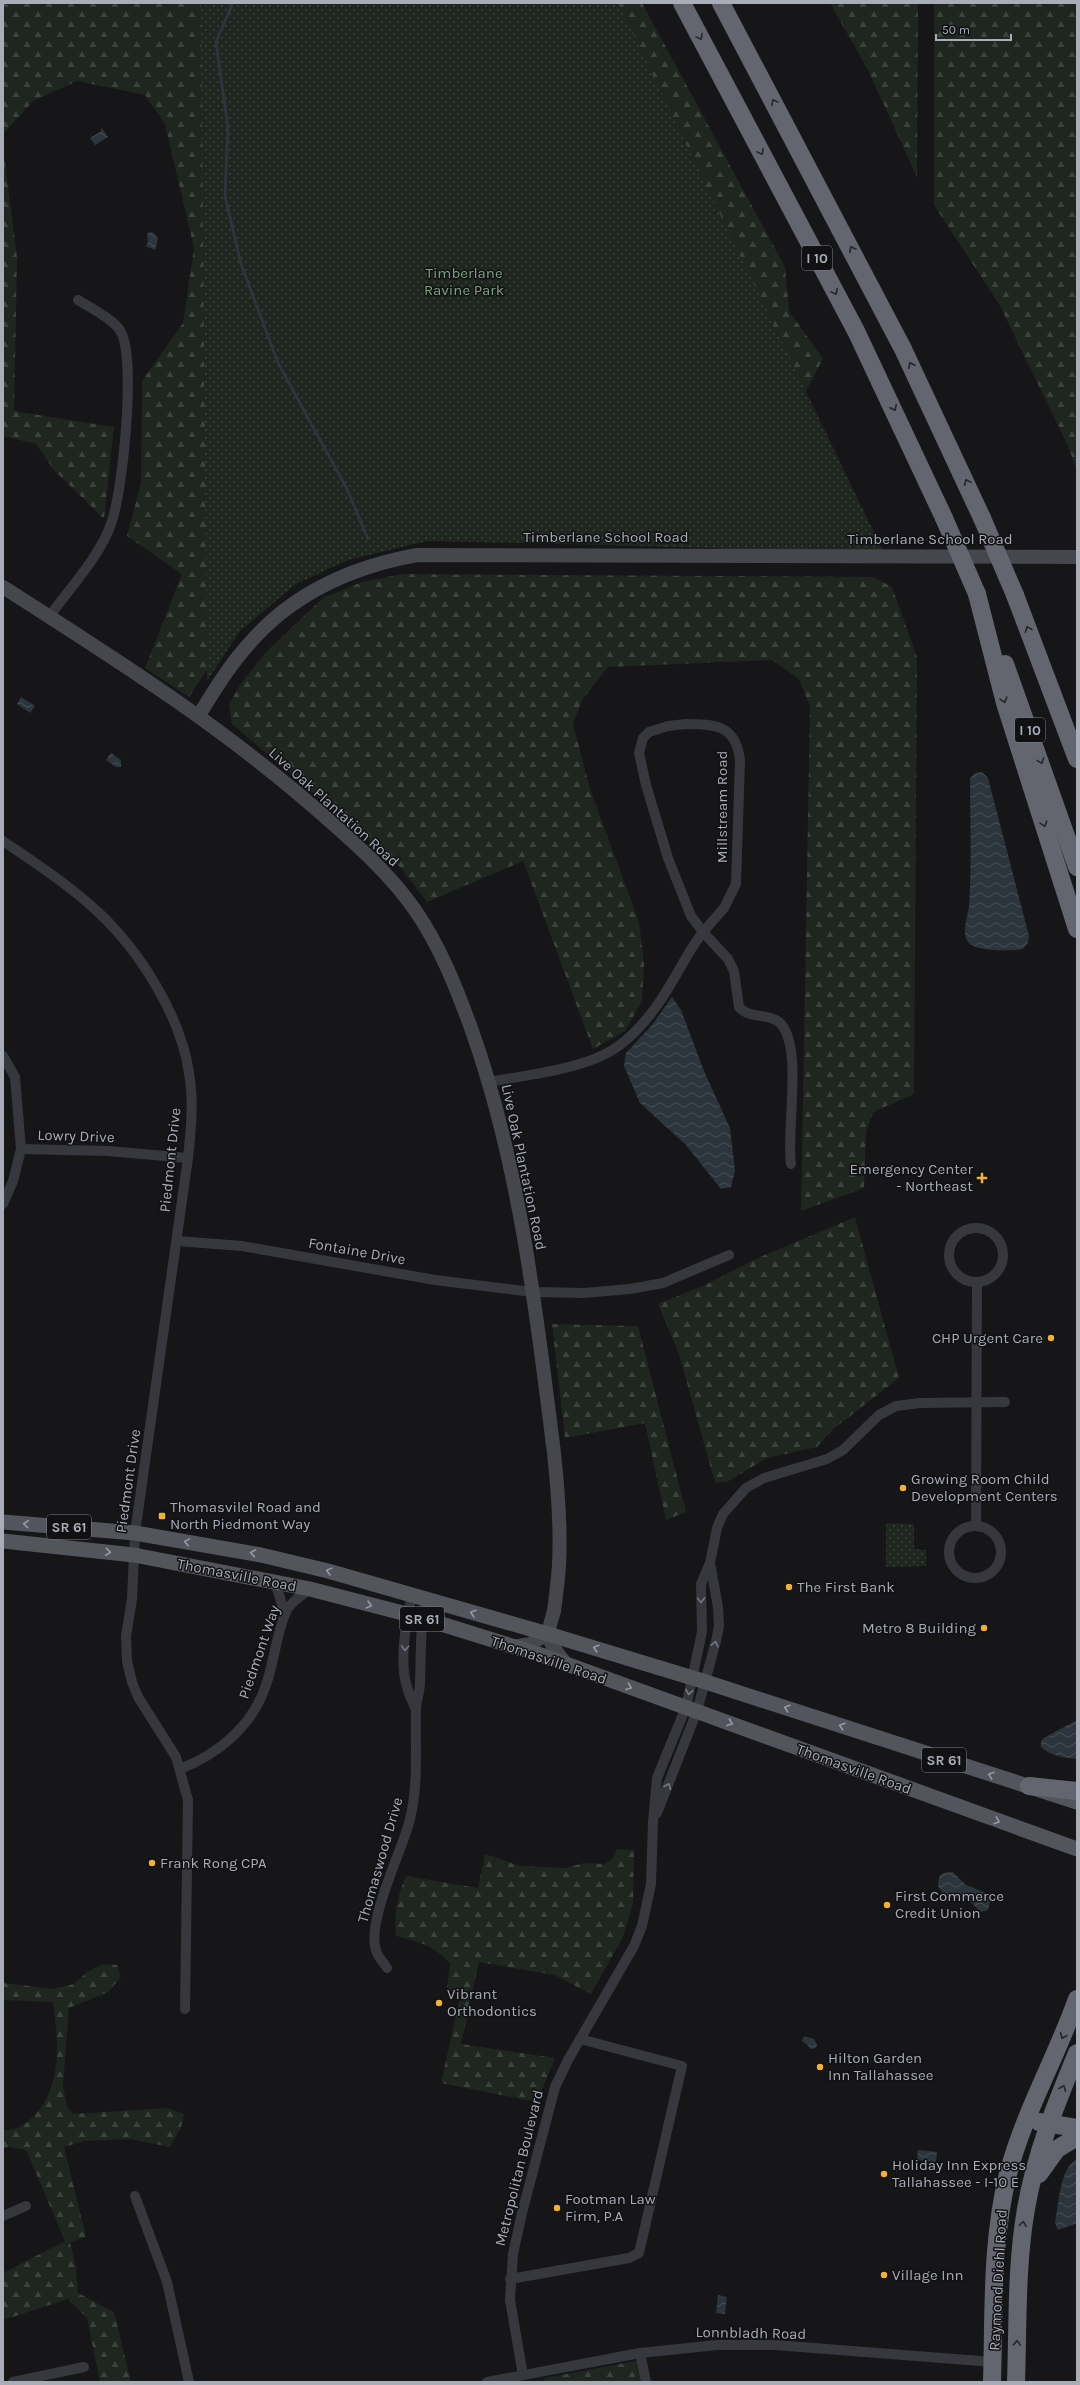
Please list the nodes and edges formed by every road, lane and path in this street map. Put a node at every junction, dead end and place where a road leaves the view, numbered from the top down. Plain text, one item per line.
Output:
1 (682, 3) edge
2 (721, 3) edge
3 (78, 300) dead end
4 (1077, 557) edge
5 (3, 587) edge
6 (977, 594) junction
7 (49, 617) junction
8 (1042, 663) junction
9 (199, 715) junction
10 (1077, 742) edge
11 (1077, 759) edge
12 (3, 840) edge
13 (1077, 867) edge
14 (1077, 929) edge
15 (703, 932) junction
16 (3, 1056) edge
17 (489, 1082) junction
18 (21, 1149) junction
19 (188, 1158) junction
20 (792, 1164) dead end
21 (3, 1204) edge
22 (176, 1241) junction
23 (729, 1255) dead end
24 (976, 1282) junction
25 (533, 1292) junction
26 (976, 1402) junction
27 (1005, 1402) dead end
28 (3, 1522) edge
29 (976, 1526) junction
30 (135, 1533) junction
31 (3, 1541) edge
32 (134, 1555) junction
33 (280, 1559) junction
34 (710, 1563) junction
35 (275, 1582) junction
36 (310, 1589) junction
37 (419, 1597) junction
38 (285, 1614) junction
39 (414, 1617) junction
40 (548, 1634) junction
41 (512, 1646) junction
42 (566, 1664) junction
43 (699, 1680) junction
44 (691, 1709) junction
45 (416, 1710) junction
46 (180, 1769) junction
47 (1029, 1786) junction
48 (1077, 1791) edge
49 (1077, 1802) edge
50 (1077, 1849) edge
51 (387, 1968) dead end
52 (1077, 1999) edge
53 (185, 2009) dead end
54 (580, 2039) junction
55 (1077, 2054) edge
56 (1026, 2122) junction
57 (1050, 2123) junction
58 (1077, 2128) edge
59 (1077, 2138) edge
60 (1029, 2194) junction
61 (135, 2196) dead end
62 (26, 2206) dead end
63 (3, 2216) edge
64 (510, 2279) junction
65 (640, 2353) junction
66 (993, 2362) junction
67 (84, 2367) dead end
68 (523, 2375) junction
69 (13, 2382) edge
70 (189, 2382) edge
71 (487, 2382) edge
72 (646, 2382) edge
73 (992, 2382) edge
74 (1016, 2382) edge

1 -> 6 highway, I 10, bridge
8 -> 2 highway, I 10, bridge
3 - 7 street
4 - 9 street, Timberlane School Road
5 - 7 street, Live Oak Plantation Road
6 -> 13 highway, I 10
6 -> 14 highway
7 - 9 street, Live Oak Plantation Road
8 - 10 highway
8 - 11 highway, I 10
9 - 17 street, Live Oak Plantation Road
12 - 19 street, Piedmont Drive
15 - 15 street, Millstream Road
15 - 17 street, Millstream Road
15 - 20 street, Millstream Road
16 - 18 street
17 - 25 street, Live Oak Plantation Road
18 - 19 street, Lowry Drive
18 - 21 street, Lowry Drive
19 - 22 street, Piedmont Drive
22 - 25 street, Fontaine Drive
22 - 30 street, Piedmont Drive
23 - 25 street, Fontaine Drive
24 - 24 street
24 - 26 street
25 - 40 street, Live Oak Plantation Road
26 - 27 street, Metropolitan Boulevard
26 - 29 street
26 - 34 street, Metropolitan Boulevard
30 -> 28 main road, Thomasville Road / SR 61
29 - 29 street
30 - 32 street, Piedmont Drive
33 -> 30 main road, Thomasville Road / SR 61
31 -> 32 main road, Thomasville Road / SR 61
32 - 35 main road, Thomasville Road / SR 61
32 - 46 street, Piedmont Drive
33 - 35 main road
37 -> 33 main road, Thomasville Road / SR 61
34 -> 43 street, Metropolitan Boulevard
43 -> 34 street, Metropolitan Boulevard
35 - 36 main road, Thomasville Road / SR 61
35 - 38 street
36 - 38 street, Piedmont Way
36 -> 39 main road, Thomasville Road / SR 61
37 - 39 street, Thomaswood Drive
37 - 39 street, Thomaswood Drive
40 -> 37 main road, Thomasville Road / SR 61
38 - 46 street, Piedmont Way
39 - 41 main road, Thomasville Road / SR 61
39 - 45 street, Thomaswood Drive
39 -> 45 street, Thomaswood Drive
40 - 41 street
40 - 42 street
43 -> 40 main road, Thomasville Road / SR 61
41 - 42 main road, Thomasville Road / SR 61
42 -> 44 main road, Thomasville Road / SR 61
43 -> 44 street, Metropolitan Boulevard
43 - 44 street, Metropolitan Boulevard
47 -> 43 main road, Thomasville Road / SR 61
44 -> 50 main road, Thomasville Road / SR 61
44 - 54 street, Metropolitan Boulevard
45 - 51 street, Thomaswood Drive
46 - 53 street, Piedmont Drive
47 - 48 highway
47 - 49 main road, Thomasville Road / SR 61
52 -> 56 highway, Raymond Diehl Road
54 - 64 street, Metropolitan Boulevard
54 - 64 street
57 -> 55 highway, Raymond Diehl Road
56 - 57 highway
56 - 66 highway, Raymond Diehl Road
57 - 58 highway
57 - 60 highway, Raymond Diehl Road
59 - 60 highway
74 -> 60 highway, Raymond Diehl Road
61 - 70 street
62 - 63 street
64 - 68 street, Metropolitan Boulevard
65 - 66 street, Lonnbladh Road
65 - 68 street, Lonnbladh Road
65 - 72 street
66 - 73 highway, Raymond Diehl Road
67 - 69 street
68 - 71 street, Lonnbladh Road

